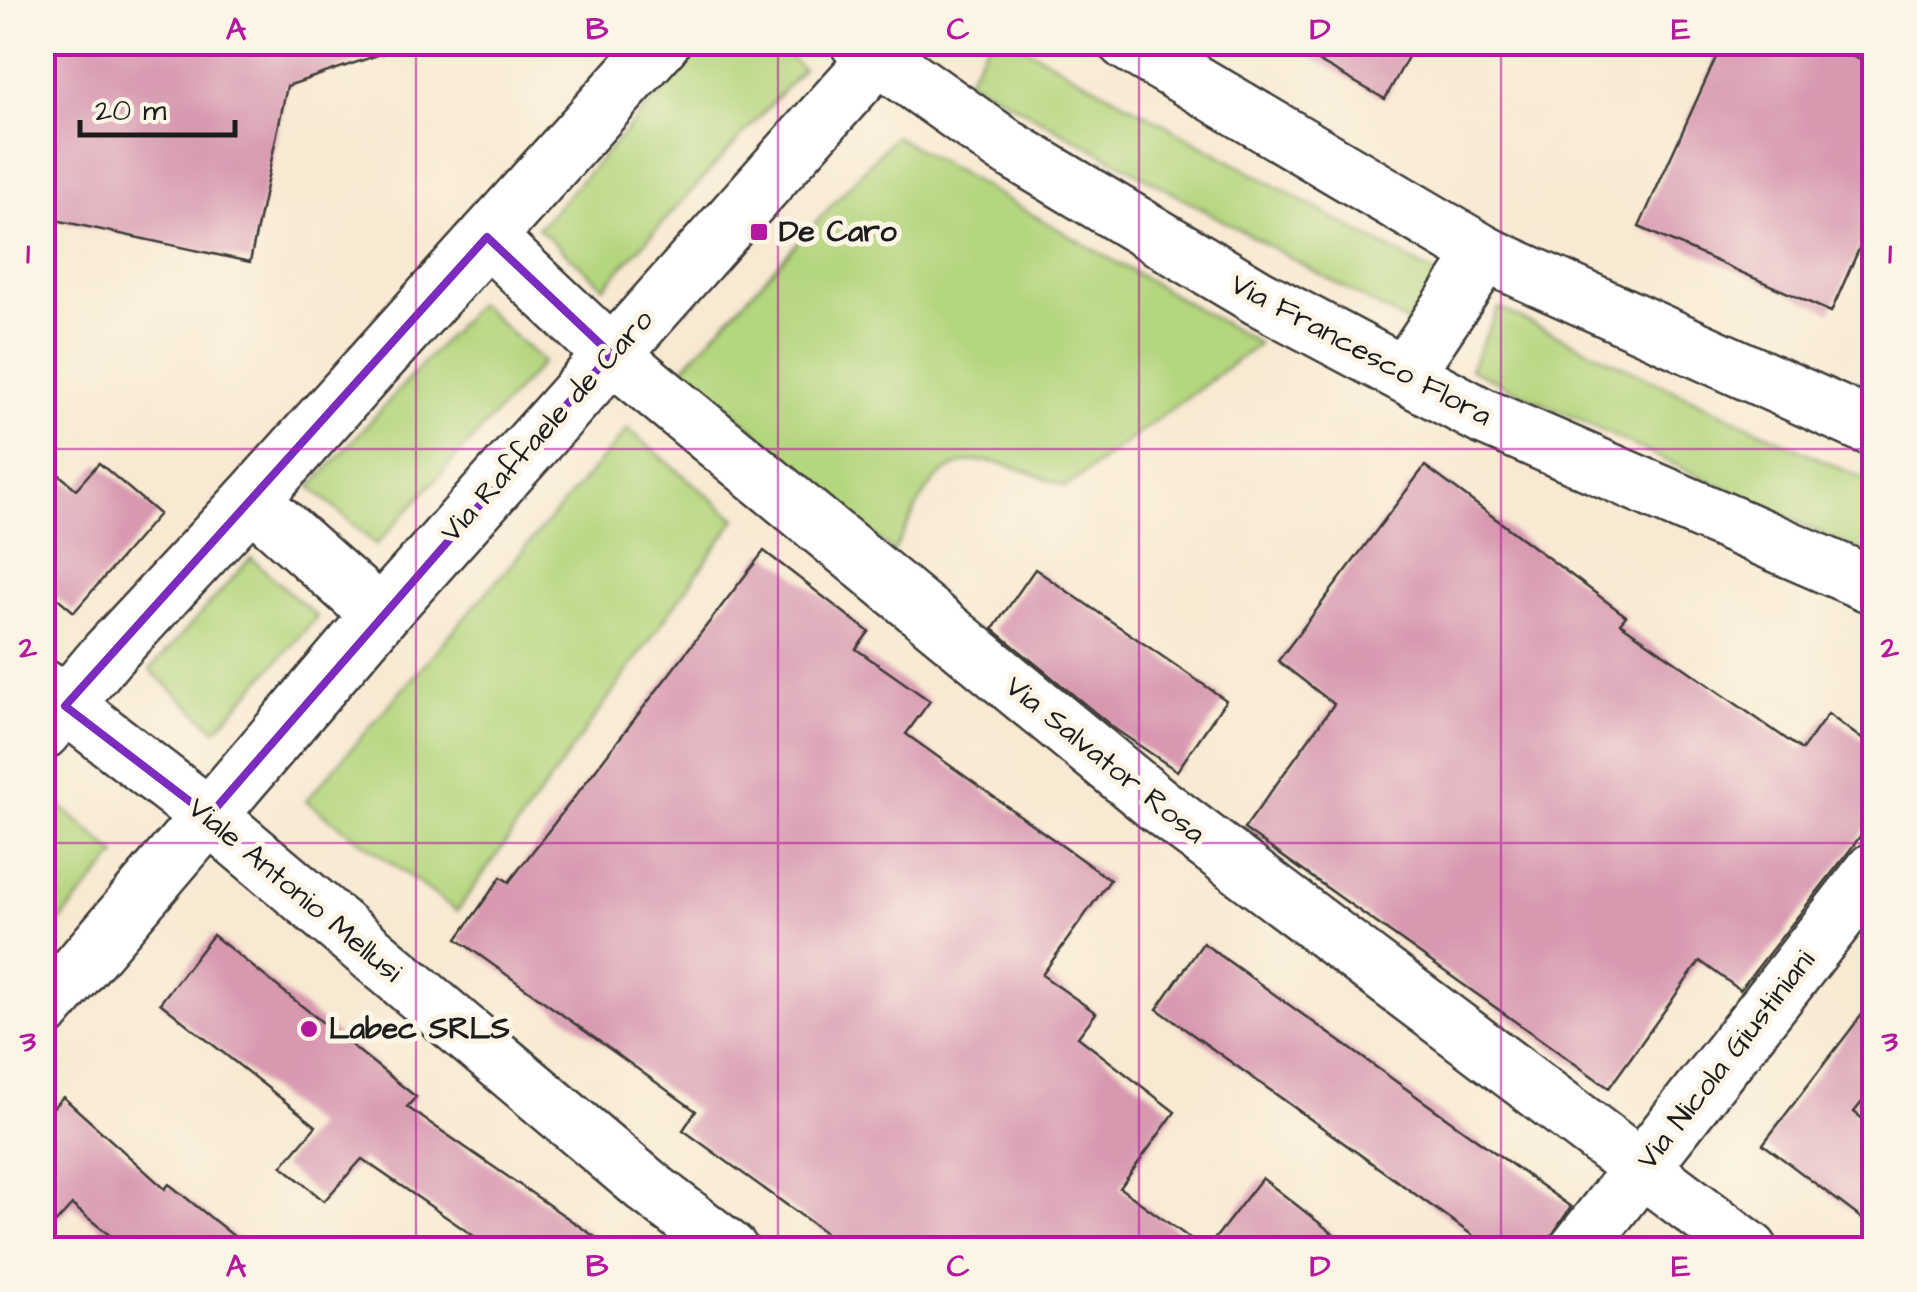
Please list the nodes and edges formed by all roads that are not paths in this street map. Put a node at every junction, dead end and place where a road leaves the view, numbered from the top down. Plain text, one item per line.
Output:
1 (662, 42) edge
2 (1126, 42) edge
3 (876, 48) edge
4 (487, 237) junction
5 (1485, 254) junction
6 (610, 354) junction
7 (1405, 374) junction
8 (1874, 429) edge
9 (251, 500) junction
10 (1874, 586) edge
11 (380, 615) junction
12 (50, 708) edge
13 (208, 816) junction
14 (1874, 870) edge
15 (42, 1012) edge
16 (1641, 1169) junction
17 (730, 1250) edge
18 (1577, 1250) edge
19 (1750, 1250) edge

1 - 4 street
2 - 5 street
3 - 6 street, Via Raffaele de Caro
3 - 7 street, Via Francesco Flora
4 - 6 street, Via Salvator Rosa
4 - 9 street
5 - 7 street
5 - 8 street
6 - 11 street, Via Raffaele de Caro
6 - 16 street, Via Salvator Rosa
7 - 10 street, Via Francesco Flora
9 - 11 street
9 - 12 street
11 - 13 street, Via Raffaele de Caro
12 - 13 street, Viale Antonio Mellusi
13 - 15 street, Via Raffaele de Caro
13 - 17 street, Viale Antonio Mellusi
14 - 16 street, Via Nicola Giustiniani
16 - 18 street, Via Nicola Giustiniani
16 - 19 street, Via Salvator Rosa

